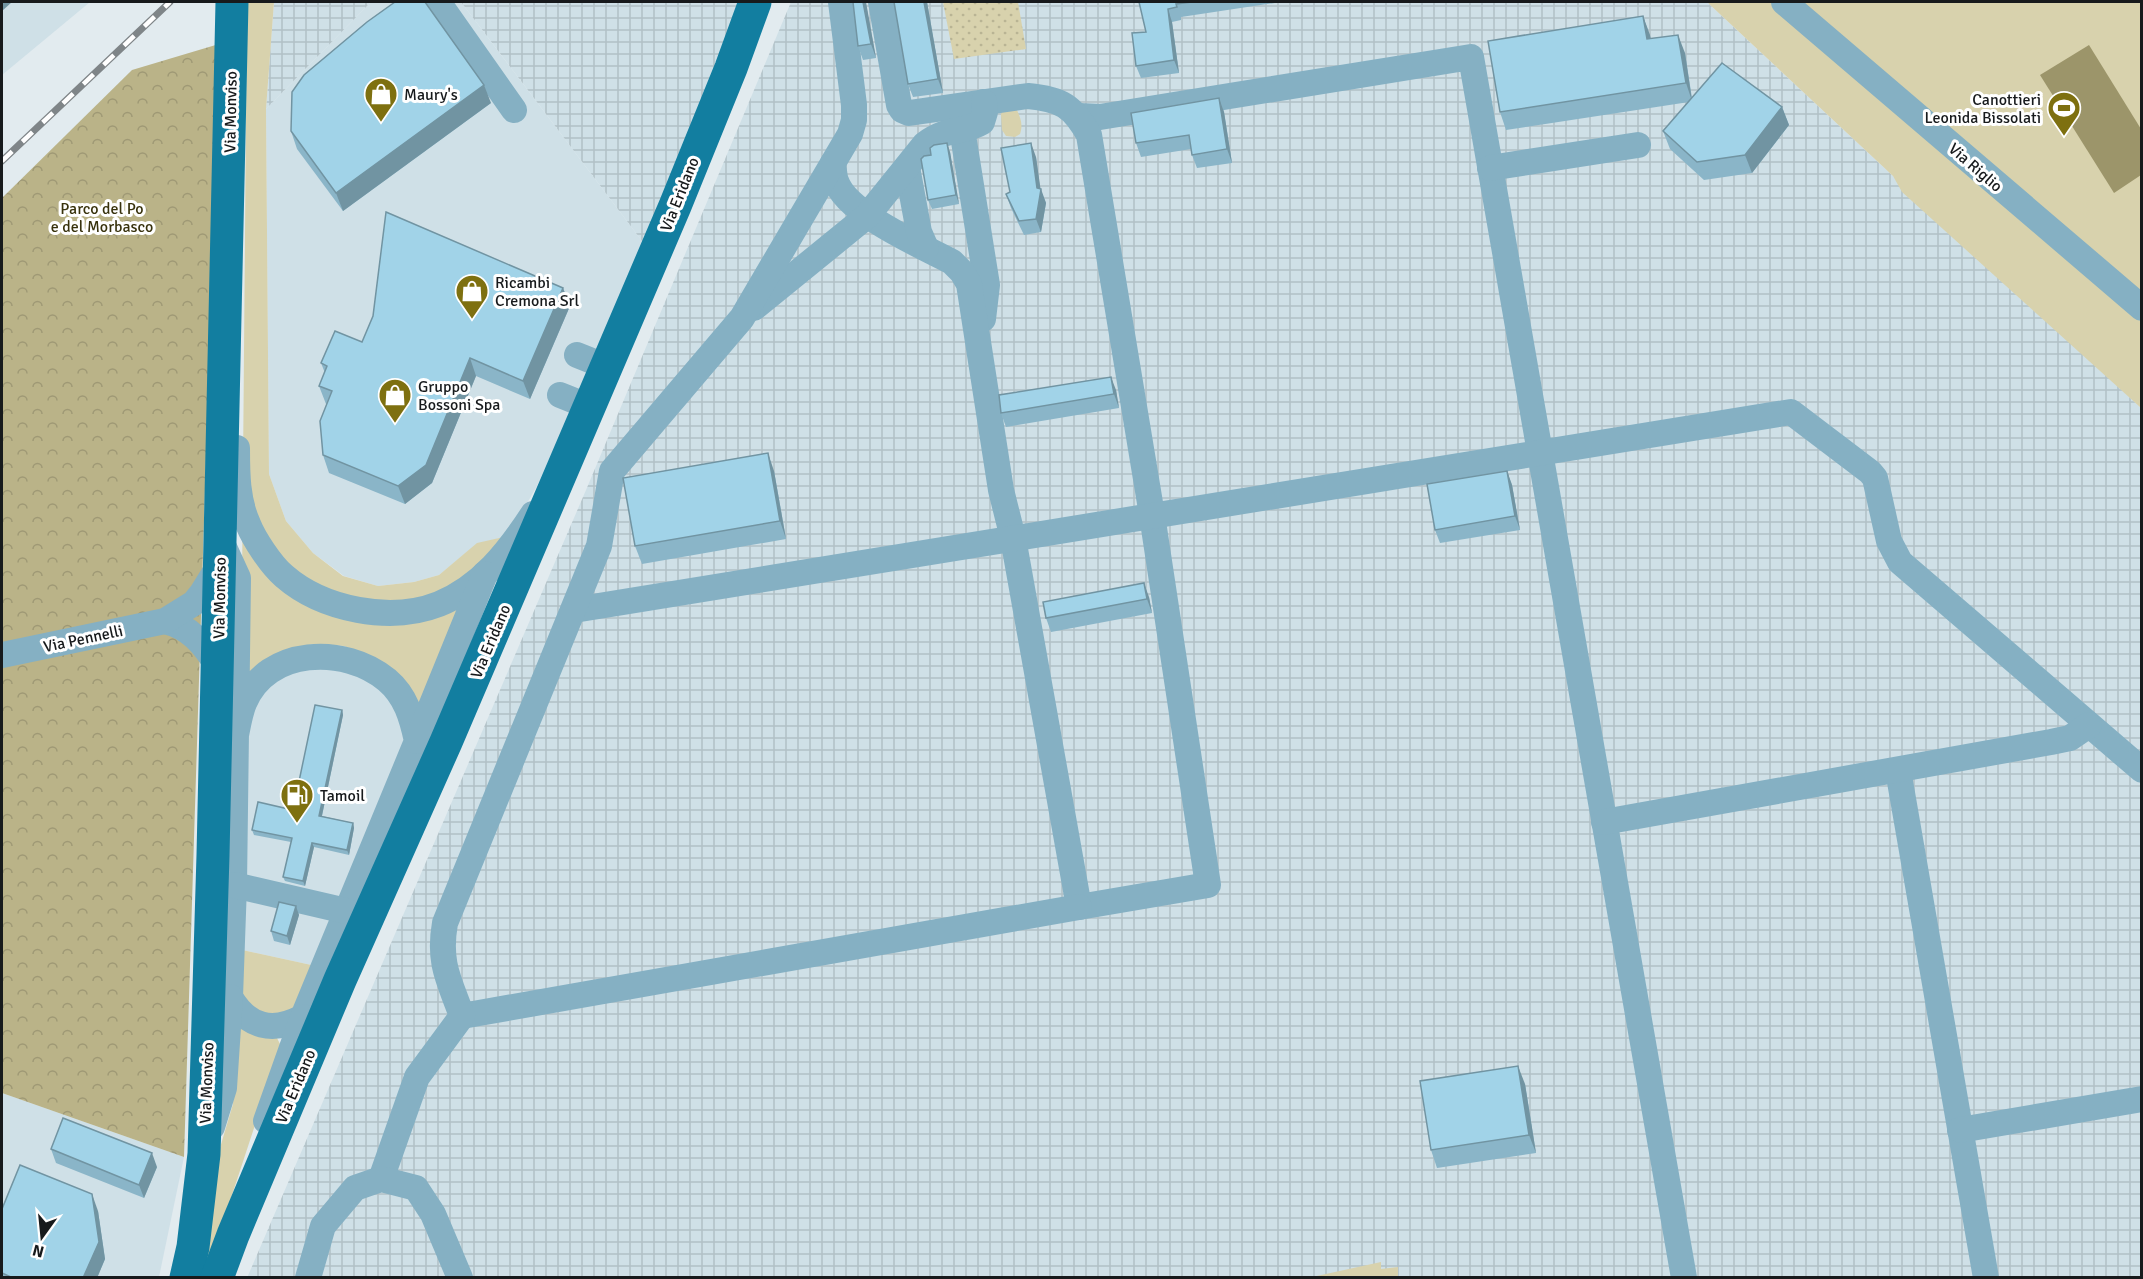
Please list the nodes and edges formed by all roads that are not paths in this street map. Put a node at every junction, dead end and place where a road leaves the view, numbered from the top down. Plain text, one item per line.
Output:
1 (232, 2) edge
2 (438, 2) edge
3 (755, 2) edge
4 (841, 2) edge
5 (881, 2) edge
6 (1784, 2) edge
7 (984, 102) junction
8 (514, 110) dead end
9 (1078, 116) junction
10 (962, 129) junction
11 (1638, 145) dead end
12 (832, 163) junction
13 (907, 167) junction
14 (1490, 168) junction
15 (867, 216) junction
16 (926, 248) junction
17 (656, 250) junction
18 (227, 265) junction
19 (622, 292) dead end
20 (2142, 308) edge
21 (742, 318) junction
22 (979, 355) junction
23 (1539, 453) junction
24 (568, 455) junction
25 (1152, 515) junction
26 (1013, 538) junction
27 (220, 551) junction
28 (485, 574) junction
29 (574, 610) junction
30 (165, 621) junction
31 (2, 655) edge
32 (218, 665) junction
33 (2089, 725) junction
34 (236, 735) junction
35 (417, 741) junction
36 (1898, 770) junction
37 (2142, 770) edge
38 (1604, 822) junction
39 (234, 885) junction
40 (1079, 907) junction
41 (346, 911) junction
42 (230, 997) junction
43 (462, 1016) junction
44 (303, 1017) junction
45 (2142, 1099) edge
46 (1960, 1130) junction
47 (204, 1154) junction
48 (381, 1179) junction
49 (253, 1189) junction
50 (186, 1278) edge
51 (217, 1278) edge
52 (308, 1278) edge
53 (460, 1278) edge
54 (1684, 1278) edge
55 (1986, 1278) edge

1 - 18 main road, Via Monviso
2 - 8 street
3 - 17 main road, Via Eridano
4 - 12 street
5 - 7 street
6 - 20 street, Via Riglio
7 - 9 street
7 - 10 street
9 - 14 street
9 - 25 street
10 - 13 street
10 - 22 street
11 - 14 street
12 - 15 street
12 - 21 street
13 - 15 street
13 - 16 street
14 - 23 street
15 - 16 street
15 - 21 street
16 - 22 street
17 - 19 street
17 - 24 main road, Via Eridano
18 - 27 main road, Via Monviso
18 - 28 street
21 - 29 street
22 - 26 street
23 - 25 street
23 - 33 street
23 - 38 street
24 - 28 street
24 - 49 main road, Via Eridano
25 - 26 street
25 - 40 street
26 - 29 street
26 - 40 street
27 - 30 street, Via Pennelli
27 - 32 main road, Via Monviso
27 - 34 street
28 - 35 street
29 - 43 street
30 - 31 street, Via Pennelli
30 - 32 street
32 - 47 main road, Via Monviso
33 - 36 street
33 - 37 street
34 - 35 street
34 - 39 street
35 - 41 street
36 - 38 street
36 - 46 street
38 - 54 street
39 - 41 street
39 - 42 street
40 - 43 street
41 - 44 street
42 - 44 street
42 - 47 street
43 - 48 street
44 - 49 street
45 - 46 street
46 - 55 street
47 - 50 main road, Via Monviso
48 - 52 street
48 - 53 street
49 - 51 main road, Via Eridano

